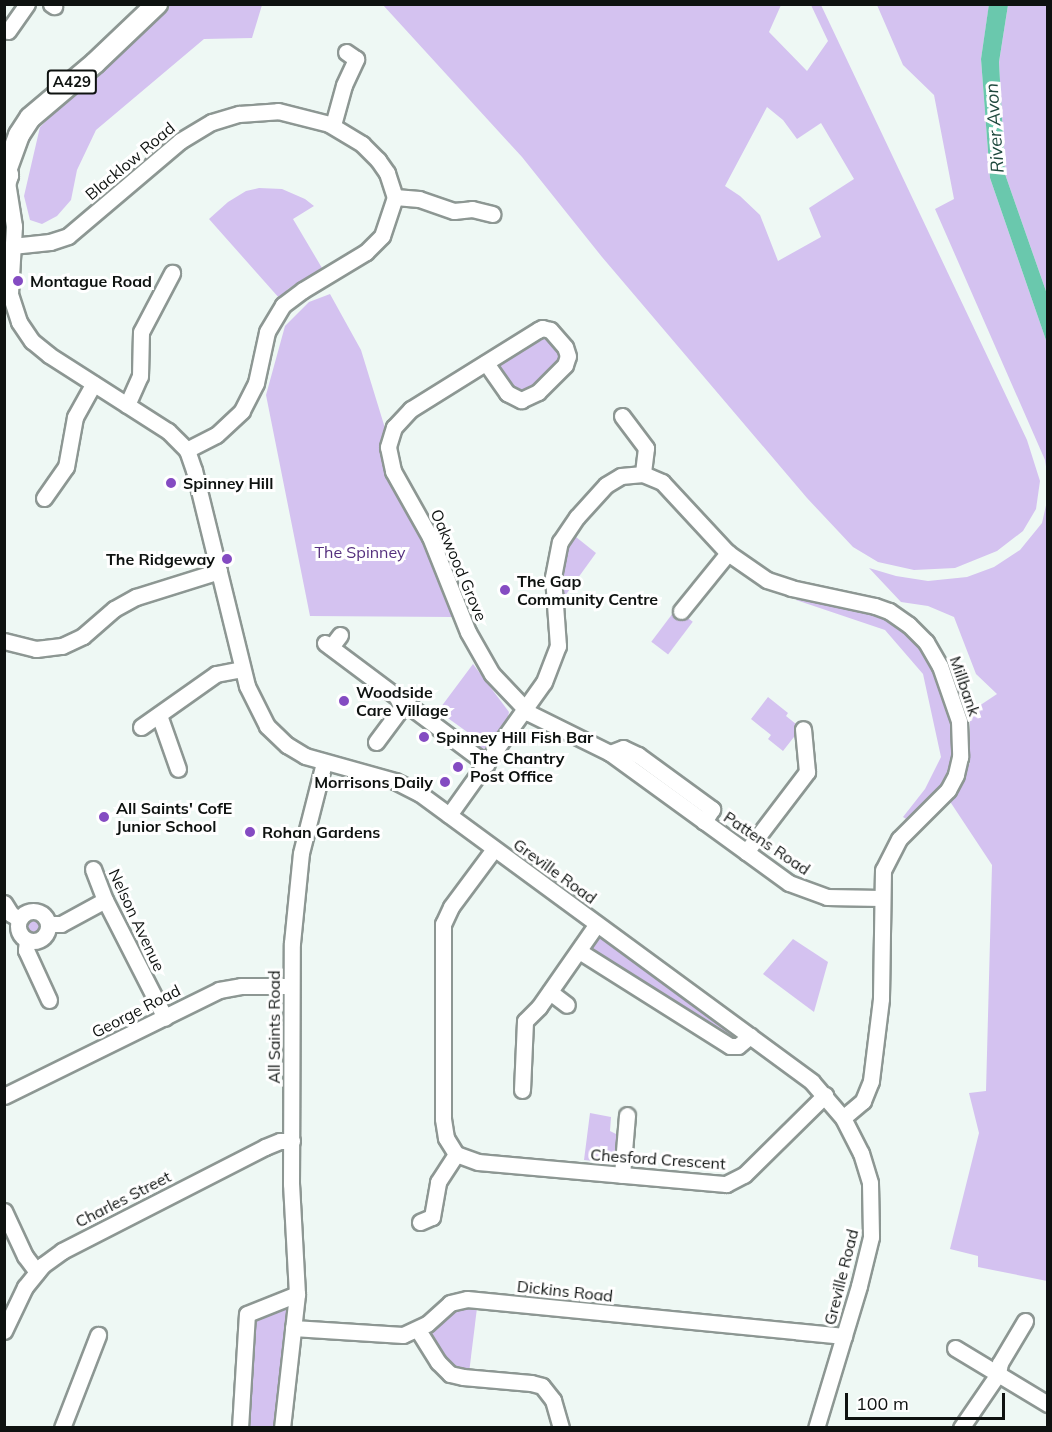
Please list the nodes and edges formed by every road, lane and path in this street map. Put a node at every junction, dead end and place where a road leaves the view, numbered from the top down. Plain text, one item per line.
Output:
1 (27, 4) edge
2 (157, 4) edge
3 (8, 31) dead end
4 (346, 52) dead end
5 (30, 118) junction
6 (333, 125) junction
7 (4, 128) edge
8 (6, 174) edge
9 (395, 197) junction
10 (492, 214) dead end
11 (4, 229) edge
12 (12, 246) junction
13 (172, 273) dead end
14 (7, 282) edge
15 (486, 363) junction
16 (93, 384) junction
17 (127, 405) junction
18 (622, 416) dead end
19 (187, 450) junction
20 (643, 474) junction
21 (44, 498) dead end
22 (728, 553) junction
23 (219, 571) junction
24 (681, 611) dead end
25 (4, 640) edge
26 (332, 642) dead end
27 (242, 669) junction
28 (405, 703) junction
29 (526, 711) junction
30 (159, 714) junction
31 (141, 727) dead end
32 (803, 729) dead end
33 (376, 742) dead end
34 (324, 763) junction
35 (487, 764) junction
36 (178, 769) dead end
37 (449, 815) junction
38 (494, 849) junction
39 (746, 852) junction
40 (93, 868) dead end
41 (881, 898) junction
42 (105, 900) junction
43 (4, 903) edge
44 (19, 920) junction
45 (49, 924) junction
46 (597, 924) junction
47 (27, 940) junction
48 (579, 951) junction
49 (291, 986) junction
50 (550, 992) junction
51 (49, 1000) dead end
52 (567, 1005) dead end
53 (165, 1018) junction
54 (750, 1036) junction
55 (522, 1090) dead end
56 (825, 1095) junction
57 (4, 1096) edge
58 (627, 1115) dead end
59 (843, 1118) junction
60 (291, 1141) junction
61 (456, 1154) junction
62 (622, 1175) junction
63 (4, 1211) edge
64 (420, 1222) dead end
65 (37, 1272) junction
66 (297, 1294) junction
67 (1025, 1321) dead end
68 (292, 1328) junction
69 (418, 1330) junction
70 (4, 1331) edge
71 (98, 1335) dead end
72 (844, 1336) junction
73 (955, 1348) dead end
74 (998, 1374) junction
75 (1047, 1404) edge
76 (62, 1428) edge
77 (240, 1428) edge
78 (282, 1428) edge
79 (561, 1428) edge
80 (816, 1428) edge
81 (962, 1428) edge

1 - 3 street
2 - 5 main road, A429
4 - 6 street
5 - 7 main road
5 - 8 main road
6 - 9 street, Blacklow Road
6 - 12 street, Blacklow Road
8 - 12 street
9 - 10 street
9 - 19 street
11 - 12 street
12 - 14 street
13 - 17 street
14 - 16 street
15 - 15 street, Oakwood Grove
15 - 29 street, Oakwood Grove
16 - 17 street
16 - 21 street
17 - 19 street
18 - 20 street
19 - 23 street
20 - 22 street, Millbank
20 - 29 street
22 - 24 street
22 - 41 street, Millbank
23 - 25 street
23 - 27 street
26 - 28 street
27 - 30 street
27 - 34 street
28 - 33 street
28 - 35 street
29 - 35 street
29 - 39 street, Pattens Road
30 - 31 street
30 - 36 street
32 - 39 street
34 - 37 street, Greville Road
34 - 49 street, All Saints Road
35 - 37 street
37 - 38 street, Greville Road
38 - 46 street, Greville Road
38 - 61 street
39 - 41 street, Pattens Road
40 - 42 street, Nelson Avenue
41 - 59 street, Millbank
42 - 45 street
42 - 53 street, Nelson Avenue
43 - 44 street
44 - 45 street
44 - 47 street
45 - 47 street
46 - 48 street
46 - 54 street, Greville Road
47 - 51 street
48 - 50 street
48 - 54 street
49 - 53 street, George Road
49 - 60 street, All Saints Road
50 - 52 street
50 - 55 street
53 - 57 street, George Road
54 - 56 street, Greville Road
56 - 59 street, Greville Road
56 - 62 street, Chesford Crescent
58 - 62 street
59 - 72 street, Greville Road
60 - 65 street, Charles Street
60 - 66 street, All Saints Road
61 - 62 street, Chesford Crescent
61 - 64 street
63 - 65 street
65 - 70 street, Charles Street
66 - 68 street, All Saints Road
66 - 77 street
67 - 74 street
68 - 69 street
68 - 78 street, All Saints Road
69 - 72 street, Dickins Road
69 - 79 street
71 - 76 street
72 - 80 street, Greville Road
73 - 74 street
74 - 75 street
74 - 81 street

